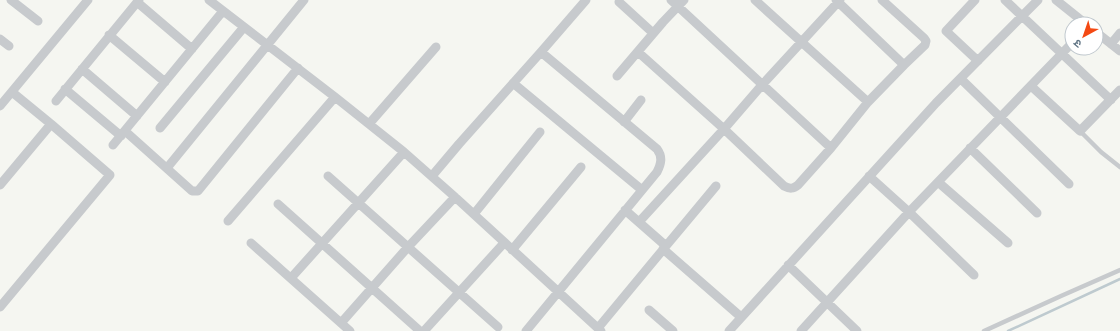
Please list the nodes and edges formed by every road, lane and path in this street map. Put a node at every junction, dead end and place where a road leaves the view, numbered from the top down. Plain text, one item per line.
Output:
1 (11, 0) edge
2 (88, 0) edge
3 (210, 0) edge
4 (304, 0) edge
5 (586, 0) edge
6 (670, 0) edge
7 (755, 0) edge
8 (882, 0) edge
9 (975, 0) edge
10 (1005, 0) edge
11 (1038, 0) edge
12 (1056, 0) edge
13 (138, 1) edge
14 (838, 1) edge
15 (619, 2) dead end
16 (681, 3) edge
17 (224, 11) junction
18 (1021, 16) junction
19 (1076, 16) edge
20 (38, 21) dead end
21 (244, 27) junction
22 (654, 33) junction
23 (1120, 33) edge
24 (109, 36) junction
25 (1104, 38) edge
26 (0, 39) edge
27 (802, 41) junction
28 (267, 44) junction
29 (1112, 44) junction
30 (9, 46) dead end
31 (436, 46) dead end
32 (192, 49) junction
33 (1120, 51) edge
34 (541, 52) junction
35 (638, 52) junction
36 (1062, 54) junction
37 (978, 61) junction
38 (904, 65) junction
39 (298, 68) junction
40 (82, 69) junction
41 (617, 76) dead end
42 (961, 79) junction
43 (165, 82) junction
44 (513, 83) junction
45 (762, 85) junction
46 (1031, 86) junction
47 (65, 89) junction
48 (1120, 90) edge
49 (12, 92) junction
50 (335, 96) junction
51 (641, 100) dead end
52 (1111, 100) junction
53 (56, 101) dead end
54 (868, 102) junction
55 (0, 106) edge
56 (137, 116) junction
57 (1001, 118) junction
58 (624, 122) junction
59 (52, 124) junction
60 (369, 124) junction
61 (160, 128) dead end
62 (724, 129) junction
63 (1080, 131) junction
64 (540, 132) dead end
65 (123, 134) junction
66 (113, 145) dead end
67 (831, 148) junction
68 (970, 148) junction
69 (404, 152) junction
70 (1120, 166) edge
71 (581, 167) dead end
72 (167, 168) junction
73 (328, 176) dead end
74 (432, 176) junction
75 (869, 176) junction
76 (938, 182) junction
77 (1069, 184) dead end
78 (0, 185) edge
79 (716, 186) dead end
80 (642, 190) junction
81 (455, 197) junction
82 (358, 202) junction
83 (278, 204) dead end
84 (625, 210) junction
85 (909, 212) junction
86 (1037, 213) dead end
87 (474, 214) junction
88 (228, 221) dead end
89 (639, 222) junction
90 (251, 243) dead end
91 (322, 243) junction
92 (504, 243) junction
93 (1008, 243) dead end
94 (408, 247) junction
95 (664, 247) junction
96 (512, 250) junction
97 (788, 265) junction
98 (1120, 270) edge
99 (974, 275) dead end
100 (291, 278) junction
101 (372, 288) junction
102 (460, 292) junction
103 (558, 292) junction
104 (827, 303) junction
105 (0, 307) edge
106 (649, 310) dead end
107 (740, 317) junction
108 (341, 323) junction
109 (498, 327) dead end
110 (597, 328) edge
111 (853, 330) edge
112 (350, 331) edge
113 (420, 331) edge
114 (424, 331) edge
115 (526, 331) edge
116 (586, 331) edge
117 (673, 331) edge
118 (729, 331) edge
119 (801, 331) edge
120 (984, 331) edge

1 - 20 street
2 - 49 street
3 - 17 street
4 - 28 street
5 - 34 street
6 - 16 street
7 - 27 street
8 - 38 street
9 - 37 street
10 - 18 street
11 - 18 street
12 - 19 street
13 - 24 street
13 - 32 street
14 - 27 street
14 - 38 street
15 - 22 street
16 - 22 street
16 - 45 street
17 - 21 street
17 - 32 street
18 - 36 street
18 - 37 street
21 - 28 street
21 - 61 street
22 - 35 street
23 - 29 street
24 - 40 street
24 - 43 street
25 - 29 street
26 - 30 street
27 - 45 street
27 - 54 street
28 - 39 street
28 - 72 street
29 - 33 street
31 - 60 street
32 - 43 street
34 - 44 street
34 - 58 street
35 - 41 street
35 - 62 street
36 - 46 street
36 - 52 street
37 - 42 street
38 - 54 street
39 - 50 street
39 - 72 street
40 - 47 street
40 - 56 street
42 - 57 street
42 - 75 street
43 - 56 street
44 - 74 street
44 - 80 street
45 - 62 street
45 - 67 street
46 - 57 street
46 - 63 street
47 - 53 street
47 - 65 street
48 - 52 street
49 - 55 street
49 - 59 street
50 - 60 street
50 - 88 street
51 - 58 street
52 - 63 street
54 - 67 street
56 - 65 street
57 - 68 street
57 - 77 street
58 - 80 street
59 - 78 street
59 - 105 street
60 - 69 street
62 - 67 street
62 - 89 street
63 - 70 lane
64 - 87 street
65 - 66 street
65 - 72 street
68 - 76 street
68 - 86 street
69 - 74 street
69 - 82 street
71 - 96 street
73 - 82 street
74 - 81 street
75 - 85 street
75 - 97 street
76 - 85 street
76 - 93 street
79 - 95 street
80 - 84 street
81 - 87 street
81 - 94 street
82 - 91 street
82 - 94 street
83 - 91 street
84 - 89 street
84 - 103 street
85 - 99 street
85 - 104 street
87 - 92 street
89 - 95 street
90 - 100 street
91 - 100 street
91 - 101 street
92 - 96 street
92 - 102 street
94 - 101 street
94 - 102 street
95 - 107 street
95 - 110 street
96 - 103 street
97 - 104 street
97 - 107 street
98 - 120 lane
100 - 108 street
101 - 108 street
101 - 113 street
102 - 109 street
102 - 114 street
103 - 110 street
103 - 115 street
104 - 111 street
104 - 119 street
106 - 117 street
107 - 118 street
108 - 112 street
110 - 116 street

